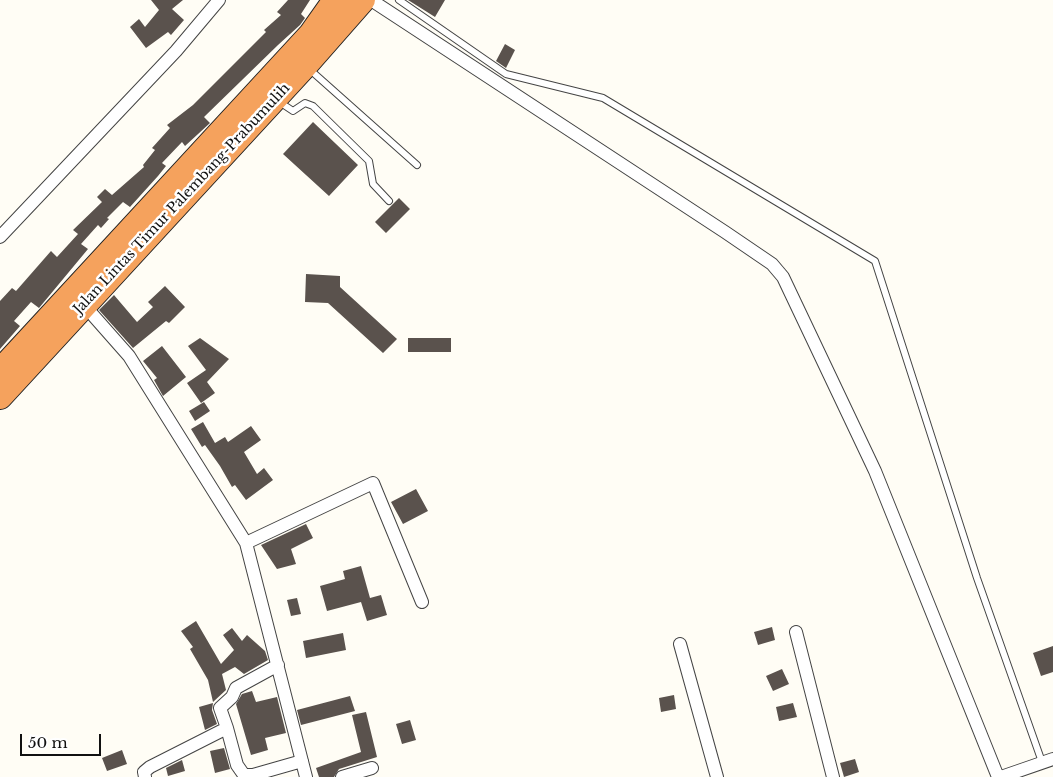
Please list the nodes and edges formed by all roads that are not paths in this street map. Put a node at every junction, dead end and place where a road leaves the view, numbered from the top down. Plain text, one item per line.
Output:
1 (219, 0) edge
2 (335, 0) edge
3 (363, 0) edge
4 (371, 0) edge
5 (399, 0) edge
6 (306, 66) junction
7 (275, 99) junction
8 (417, 165) dead end
9 (389, 201) dead end
10 (0, 237) edge
11 (84, 305) junction
12 (0, 371) edge
13 (0, 397) edge
14 (246, 543) junction
15 (422, 602) dead end
16 (796, 632) dead end
17 (680, 644) dead end
18 (278, 665) junction
19 (227, 728) junction
20 (1048, 760) edge
21 (302, 761) junction
22 (372, 768) dead end
23 (259, 775) edge
24 (145, 777) edge
25 (306, 777) edge
26 (342, 777) edge
27 (718, 777) edge
28 (833, 777) edge
29 (999, 777) edge

1 - 10 street
2 - 12 highway, Jalan Lintas Timur Palembang-Prabumulih
3 - 6 highway, Jalan Lintas Timur Palembang-Prabumulih
4 - 29 street
5 - 20 lane
6 - 7 highway, Jalan Lintas Timur Palembang-Prabumulih
6 - 8 lane
7 - 9 lane
7 - 11 highway, Jalan Lintas Timur Palembang-Prabumulih
11 - 13 highway, Jalan Lintas Timur Palembang-Prabumulih
11 - 14 street
14 - 15 street
14 - 18 street
16 - 28 street
17 - 27 street
18 - 19 street
18 - 21 street
19 - 23 street
19 - 24 street
20 - 29 street
21 - 23 street
21 - 25 street
22 - 26 street

